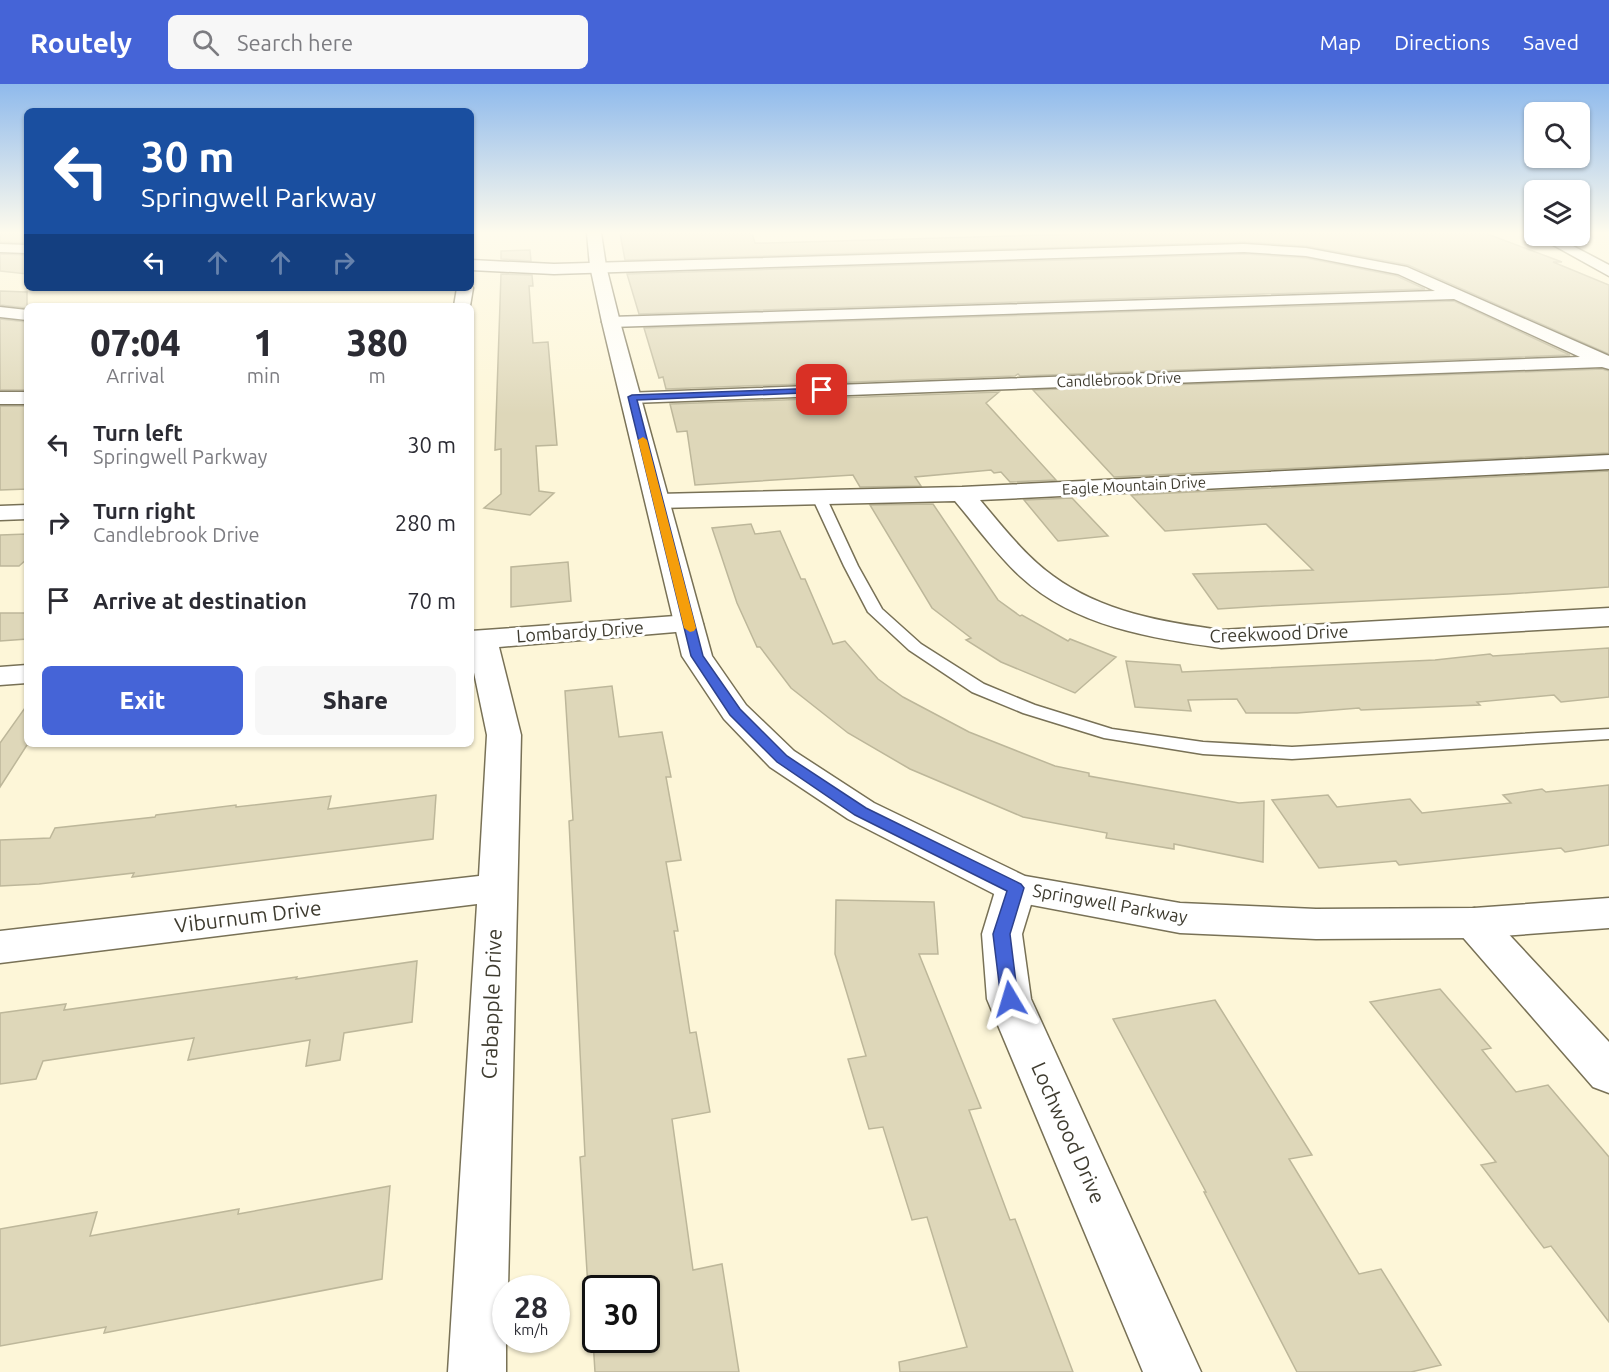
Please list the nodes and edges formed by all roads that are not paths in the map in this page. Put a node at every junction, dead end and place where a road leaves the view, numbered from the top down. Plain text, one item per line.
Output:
1 (604, 293) edge
2 (1454, 293) edge
3 (1458, 295) junction
4 (0, 312) edge
5 (24, 315) edge
6 (611, 322) junction
7 (1607, 363) edge
8 (632, 397) junction
9 (0, 398) edge
10 (24, 398) edge
11 (1609, 462) edge
12 (962, 494) junction
13 (819, 497) junction
14 (658, 501) junction
15 (24, 512) edge
16 (0, 513) edge
17 (1609, 617) edge
18 (689, 624) junction
19 (476, 640) edge
20 (24, 674) edge
21 (0, 676) edge
22 (1609, 734) edge
23 (496, 888) junction
24 (1016, 888) junction
25 (1609, 913) edge
26 (1474, 923) junction
27 (0, 947) edge
28 (1609, 1072) edge
29 (477, 1372) edge
30 (1172, 1372) edge

1 - 6 street, Springwell Parkway
2 - 3 street
3 - 6 street
3 - 7 street
4 - 5 street
6 - 8 street, Springwell Parkway
7 - 8 street, Candlebrook Drive
8 - 14 street, Springwell Parkway
9 - 10 street
11 - 12 street, Eagle Mountain Drive
12 - 13 street, Eagle Mountain Drive
12 - 17 street, Creekwood Drive
13 - 14 street, Eagle Mountain Drive
13 - 22 lane
14 - 18 street, Springwell Parkway
15 - 16 street
18 - 19 street, Lombardy Drive
18 - 24 street, Springwell Parkway
19 - 23 street, Crabapple Drive
20 - 21 street
23 - 27 street, Viburnum Drive
23 - 29 street, Crabapple Drive
24 - 26 street, Springwell Parkway
24 - 30 street, Lochwood Drive
25 - 26 street, Springwell Parkway
26 - 28 street

